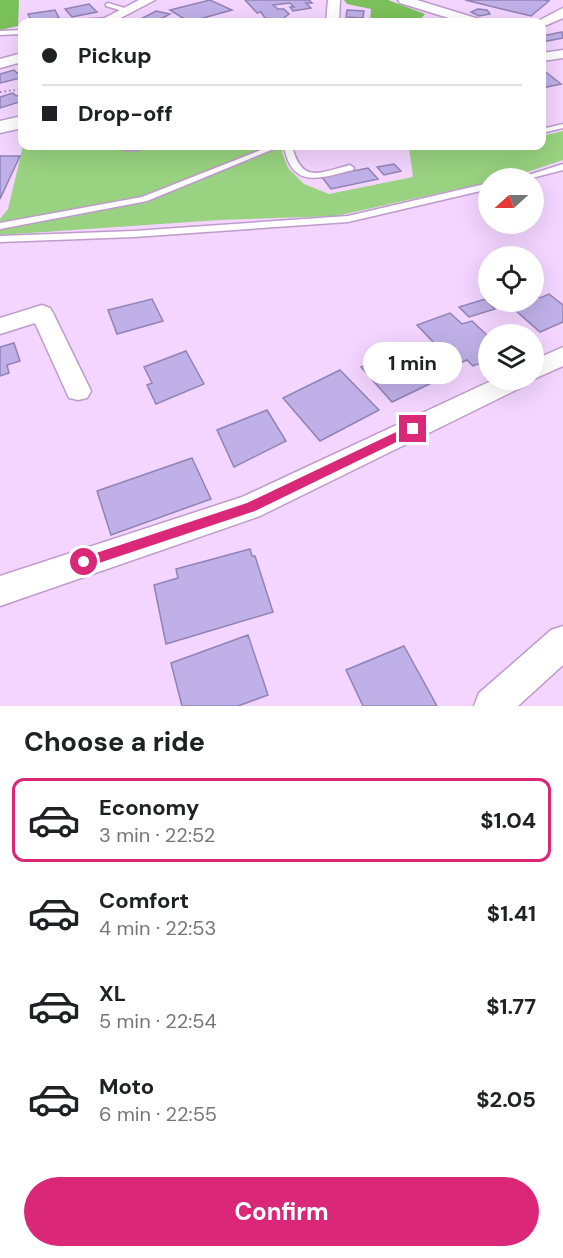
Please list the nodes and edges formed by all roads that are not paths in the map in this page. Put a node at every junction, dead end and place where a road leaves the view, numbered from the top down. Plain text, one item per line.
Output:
1 (149, 0) edge
2 (331, 0) edge
3 (404, 0) edge
4 (431, 4) edge
5 (108, 5) dead end
6 (129, 11) junction
7 (114, 18) edge
8 (333, 18) edge
9 (463, 18) edge
10 (18, 32) edge
11 (2, 34) edge
12 (563, 54) edge
13 (546, 56) edge
14 (18, 58) edge
15 (0, 64) edge
16 (18, 123) edge
17 (563, 126) edge
18 (0, 127) edge
19 (546, 130) edge
20 (267, 150) edge
21 (289, 150) edge
22 (563, 167) edge
23 (350, 168) dead end
24 (544, 172) edge
25 (478, 189) edge
26 (0, 226) edge
27 (0, 239) edge
28 (0, 326) edge
29 (563, 356) edge
30 (544, 365) edge
31 (494, 390) edge
32 (78, 391) dead end
33 (0, 591) edge
34 (563, 642) edge
35 (492, 706) edge

1 - 6 street
2 - 8 street
3 - 4 street
4 - 9 street
5 - 6 lane
6 - 7 street
10 - 11 lane
12 - 13 street
14 - 15 street
16 - 18 street
17 - 19 lane
20 - 26 lane
21 - 23 lane
22 - 24 lane
25 - 27 lane
28 - 32 street
29 - 30 street
31 - 33 street
34 - 35 street

